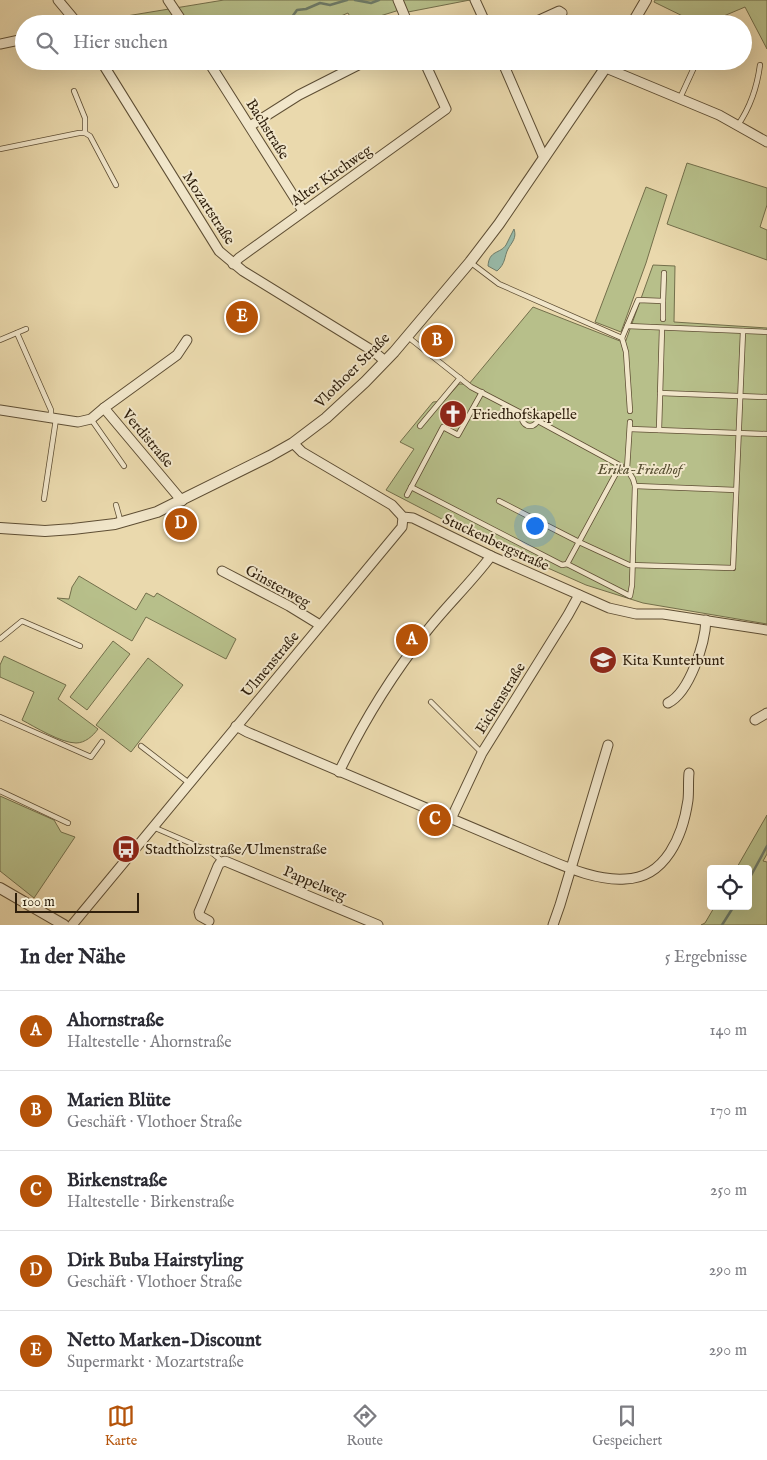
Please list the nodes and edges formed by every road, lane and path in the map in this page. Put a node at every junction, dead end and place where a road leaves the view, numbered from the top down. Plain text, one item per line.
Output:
1 (58, 0) edge
2 (168, 0) edge
3 (398, 0) edge
4 (475, 0) edge
5 (646, 0) edge
6 (70, 15) edge
7 (178, 15) edge
8 (404, 15) edge
9 (482, 15) edge
10 (550, 15) edge
11 (562, 15) edge
12 (637, 15) edge
13 (15, 42) edge
14 (0, 44) edge
15 (760, 66) dead end
16 (107, 70) edge
17 (214, 70) edge
18 (348, 70) edge
19 (428, 70) edge
20 (507, 70) edge
21 (605, 70) edge
22 (619, 70) edge
23 (693, 70) edge
24 (74, 91) dead end
25 (680, 99) junction
26 (738, 125) junction
27 (250, 126) junction
28 (85, 133) junction
29 (767, 142) edge
30 (0, 149) edge
31 (544, 158) junction
32 (116, 185) dead end
33 (303, 211) junction
34 (470, 262) junction
35 (233, 264) junction
36 (664, 273) dead end
37 (663, 301) junction
38 (663, 319) dead end
39 (627, 326) junction
40 (662, 328) junction
41 (26, 329) dead end
42 (743, 331) junction
43 (767, 332) edge
44 (17, 333) junction
45 (407, 336) junction
46 (622, 338) junction
47 (0, 340) edge
48 (187, 340) dead end
49 (385, 361) junction
50 (460, 378) junction
51 (482, 392) junction
52 (660, 393) junction
53 (740, 396) junction
54 (767, 397) edge
55 (104, 408) junction
56 (0, 410) edge
57 (630, 411) dead end
58 (523, 414) junction
59 (54, 419) junction
60 (91, 419) junction
61 (538, 421) junction
62 (630, 422) dead end
63 (420, 426) dead end
64 (630, 429) junction
65 (658, 430) junction
66 (738, 433) junction
67 (767, 434) edge
68 (293, 443) junction
69 (124, 466) dead end
70 (620, 466) junction
71 (628, 467) junction
72 (635, 486) junction
73 (411, 487) junction
74 (736, 490) junction
75 (407, 495) dead end
76 (44, 499) dead end
77 (499, 500) dead end
78 (182, 501) junction
79 (116, 505) dead end
80 (403, 517) junction
81 (121, 523) junction
82 (0, 528) edge
83 (579, 542) junction
84 (491, 556) junction
85 (567, 564) junction
86 (632, 565) junction
87 (222, 571) dead end
88 (578, 595) junction
89 (706, 620) junction
90 (320, 625) junction
91 (767, 630) edge
92 (0, 640) edge
93 (80, 646) dead end
94 (431, 702) dead end
95 (668, 703) dead end
96 (767, 713) edge
97 (0, 717) edge
98 (755, 720) dead end
99 (236, 726) junction
100 (102, 742) dead end
101 (608, 745) dead end
102 (141, 746) dead end
103 (482, 753) junction
104 (339, 772) junction
105 (689, 773) dead end
106 (189, 783) junction
107 (0, 791) edge
108 (451, 819) junction
109 (68, 823) dead end
110 (153, 827) junction
111 (222, 862) junction
112 (570, 869) junction
113 (0, 888) edge
114 (209, 921) dead end
115 (64, 925) edge
116 (72, 925) edge
117 (378, 925) edge
118 (552, 925) edge

1 - 6 street
2 - 7 street
3 - 8 street
4 - 9 street
5 - 12 street
10 - 11 street
13 - 14 street
15 - 26 lane
16 - 35 street, Mozartstraße
17 - 27 street, Bachstraße
18 - 27 street
19 - 33 street, Alter Kirchweg
20 - 31 street
21 - 31 street, Vlothoer Straße
22 - 25 street
23 - 25 lane
24 - 28 lane
25 - 26 street
26 - 29 street
27 - 33 street, Bachstraße
28 - 30 lane
28 - 32 lane
31 - 34 street, Vlothoer Straße
33 - 35 street, Alter Kirchweg
34 - 45 street, Vlothoer Straße
34 - 46 lane
35 - 49 street, Mozartstraße
36 - 37 lane
37 - 38 lane
37 - 39 lane
39 - 40 lane
39 - 46 lane
40 - 42 lane
40 - 52 lane
41 - 44 lane
42 - 43 lane
42 - 53 lane
44 - 47 lane
44 - 59 lane
45 - 49 street, Vlothoer Straße
45 - 50 lane
46 - 57 lane
48 - 55 street, Verdistraße
49 - 68 street, Vlothoer Straße
50 - 51 lane
50 - 63 lane
51 - 58 lane
51 - 73 lane
52 - 53 lane
52 - 65 lane
53 - 54 lane
53 - 66 lane
55 - 60 street
55 - 78 street, Verdistraße
56 - 59 street
58 - 61 lane
58 - 61 lane
59 - 60 street
59 - 76 lane
60 - 69 lane
61 - 70 lane
62 - 64 lane
64 - 65 lane
64 - 71 lane
65 - 66 lane
66 - 67 lane
66 - 74 lane
68 - 78 street, Vlothoer Straße
68 - 80 street, Stuckenbergstraße
70 - 71 lane
70 - 83 lane
71 - 72 lane
72 - 74 lane
72 - 86 lane
73 - 75 lane
73 - 85 lane
74 - 86 lane
77 - 83 lane
78 - 81 street, Vlothoer Straße
79 - 81 lane
80 - 84 street, Stuckenbergstraße
80 - 90 street, Ulmenstraße
81 - 82 street, Vlothoer Straße
83 - 85 lane
83 - 86 lane
84 - 88 street, Stuckenbergstraße
84 - 104 street
85 - 86 lane
87 - 90 street, Ginsterweg
88 - 89 street, Stuckenbergstraße
88 - 103 street, Eichenstraße
89 - 91 street, Stuckenbergstraße
89 - 95 street
90 - 99 street, Ulmenstraße
92 - 93 lane
94 - 103 lane
96 - 98 street
97 - 100 lane
99 - 104 street
99 - 106 street, Ulmenstraße
101 - 112 street
102 - 106 lane
103 - 108 street, Eichenstraße
104 - 108 street
105 - 112 street
106 - 110 street, Ulmenstraße
107 - 109 lane
108 - 112 street
110 - 111 lane
110 - 116 street, Ulmenstraße
111 - 114 street
111 - 117 street, Pappelweg
112 - 118 street
113 - 115 street

